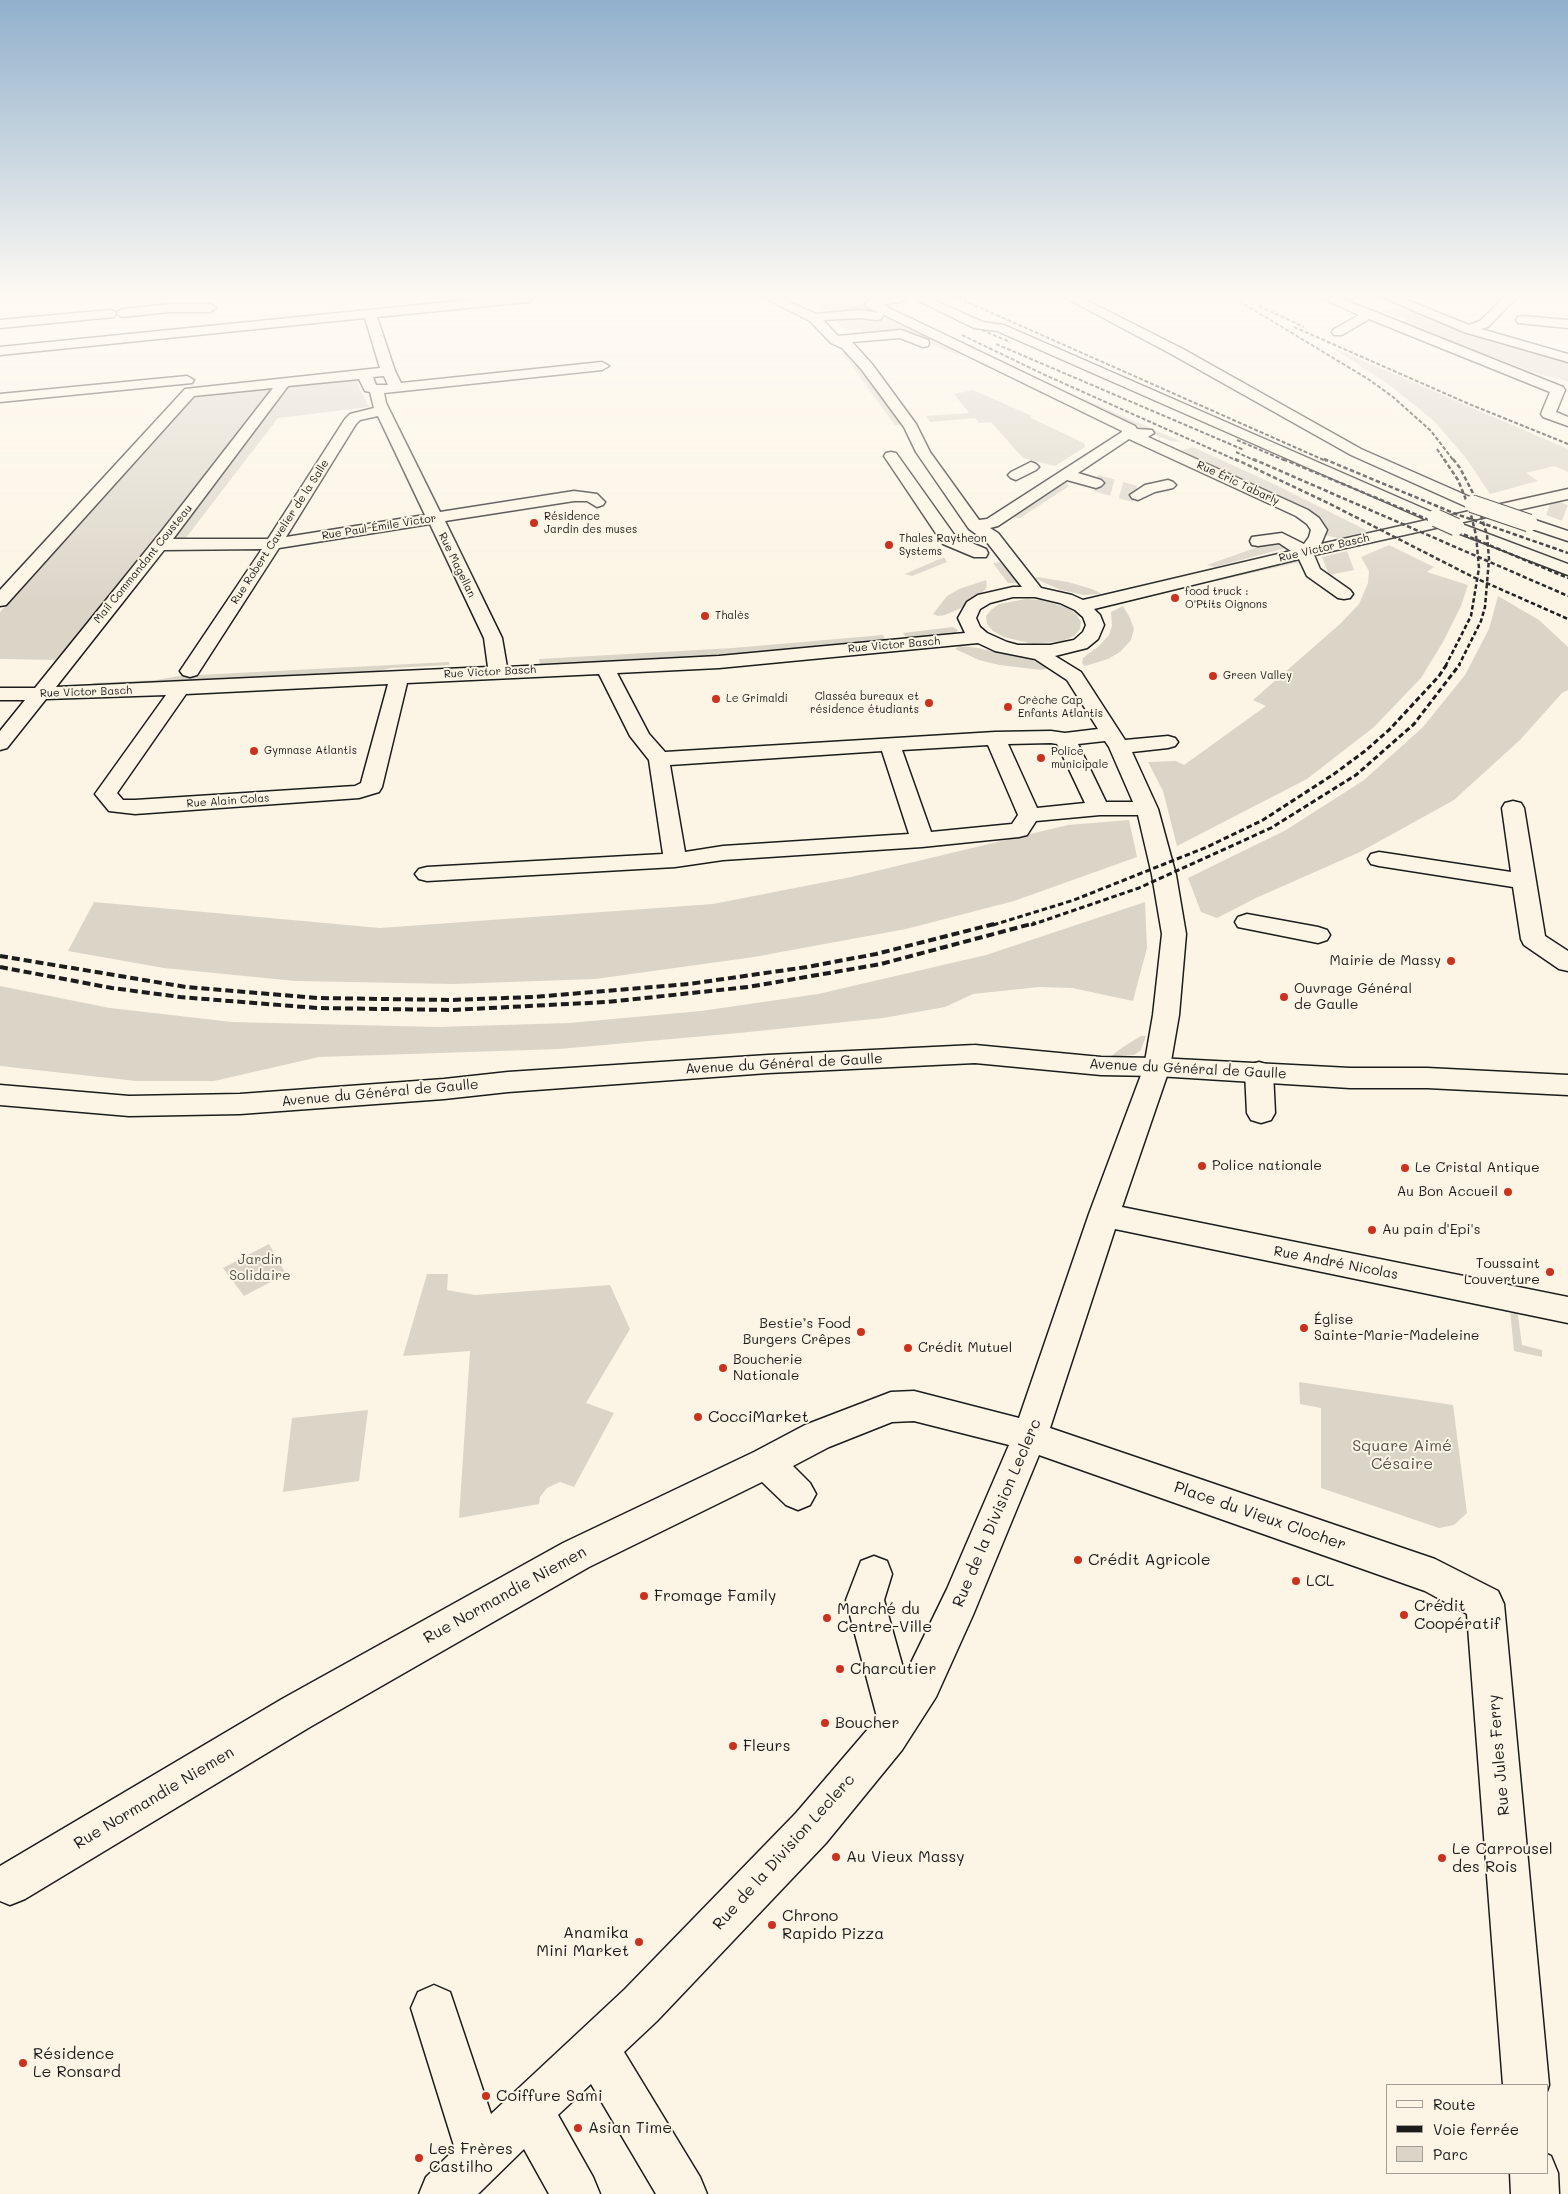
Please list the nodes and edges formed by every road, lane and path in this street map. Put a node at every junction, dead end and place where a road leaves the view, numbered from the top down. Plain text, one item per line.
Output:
1 (176, 400) edge
2 (266, 400) edge
3 (379, 400) edge
4 (891, 400) edge
5 (1068, 400) edge
6 (1166, 400) edge
7 (1264, 400) edge
8 (1554, 400) edge
9 (383, 412) junction
10 (1568, 422) edge
11 (1129, 434) junction
12 (904, 441) dead end
13 (1181, 444) dead end
14 (922, 452) junction
15 (892, 456) junction
16 (873, 458) dead end
17 (938, 474) junction
18 (1016, 475) dead end
19 (1065, 475) junction
20 (907, 476) junction
21 (1096, 483) tunnel mouth
22 (1168, 485) dead end
23 (1568, 494) tunnel mouth
24 (597, 502) dead end
25 (1164, 502) dead end
26 (435, 519) junction
27 (976, 527) junction
28 (1568, 536) edge
29 (1258, 541) dead end
30 (273, 544) junction
31 (159, 546) junction
32 (1305, 552) junction
33 (980, 553) junction
34 (1568, 570) edge
35 (995, 581) junction
36 (1035, 592) junction
37 (1344, 594) dead end
38 (0, 601) edge
39 (1081, 606) junction
40 (974, 630) junction
41 (826, 634) dead end
42 (799, 637) dead end
43 (1086, 640) junction
44 (1019, 650) junction
45 (497, 664) junction
46 (605, 667) junction
47 (1076, 672) junction
48 (0, 676) edge
49 (54, 677) junction
50 (400, 677) junction
51 (185, 679) junction
52 (0, 694) edge
53 (40, 694) junction
54 (1018, 732) dead end
55 (1041, 737) junction
56 (995, 738) junction
57 (1065, 739) junction
58 (1121, 742) junction
59 (1168, 742) dead end
60 (0, 744) edge
61 (890, 744) junction
62 (659, 759) junction
63 (1100, 808) junction
64 (1513, 808) dead end
65 (1147, 809) junction
66 (1029, 815) junction
67 (922, 840) junction
68 (1379, 859) dead end
69 (675, 860) junction
70 (427, 874) dead end
71 (1523, 881) junction
72 (1247, 922) dead end
73 (1318, 935) dead end
74 (1568, 962) edge
75 (1157, 1066) junction
76 (1259, 1072) junction
77 (1568, 1085) edge
78 (0, 1095) edge
79 (1261, 1113) dead end
80 (1104, 1214) junction
81 (1568, 1310) edge
82 (1030, 1437) junction
83 (766, 1463) junction
84 (798, 1494) dead end
85 (874, 1574) dead end
86 (1485, 1604) joint
87 (898, 1721) junction
88 (10, 1884) dead end
89 (434, 2008) dead end
90 (594, 2047) junction
91 (1526, 2084) edge
92 (529, 2110) junction
93 (481, 2157) junction
94 (1534, 2174) edge
95 (442, 2194) edge
96 (576, 2194) edge
97 (683, 2194) edge
98 (1535, 2194) edge

1 - 38 street
2 - 31 street, Mail Commandant Cousteau
3 - 9 street, Rue Magellan
4 - 14 street
5 - 11 street
6 - 34 street, bridge
7 - 28 street, bridge
8 - 10 street
9 - 26 street, Rue Magellan
9 - 30 street, Rue Robert Cavelier de la Salle
11 - 13 street
11 - 19 street
11 - 32 street, Rue Éric Tabarly
12 - 14 street
14 - 15 street
14 - 17 street
15 - 16 street
15 - 20 street
17 - 20 street
17 - 27 street
18 - 19 street
19 - 21 street
19 - 27 street
20 - 33 street
22 - 25 street
23 - 32 street, Rue Victor Basch
24 - 26 street, Rue Paul-Émile Victor
26 - 30 street, Rue Paul-Émile Victor
26 - 45 street, Rue Magellan
27 - 33 street
27 - 36 street
29 - 32 street
30 - 31 street, Rue Paul-Émile Victor
30 - 51 street, Rue Robert Cavelier de la Salle
31 - 49 street, Mail Commandant Cousteau
32 - 37 street
32 - 39 street, Rue Victor Basch
33 - 35 street
35 - 36 street
35 - 40 street
36 - 39 street
39 - 43 street
40 - 41 street, Rue Victor Basch
40 - 44 street
40 - 46 street, Rue Victor Basch
42 - 45 street, Rue Victor Basch
43 - 44 street
43 - 47 street
44 - 47 street, Rue de la Division Leclerc
45 - 46 street, Rue Victor Basch
45 - 50 street, Rue Victor Basch
45 - 51 street, Rue Victor Basch
46 - 62 street
47 - 58 street, Rue de la Division Leclerc
48 - 49 street, Rue Victor Basch
49 - 51 street, Rue Victor Basch
49 - 53 street, Mail Commandant Cousteau
50 - 51 street, Rue Victor Basch
50 - 51 street, Rue Alain Colas
51 - 53 street, Rue Victor Basch
52 - 53 street, Rue Victor Basch
53 - 60 street, Mail Commandant Cousteau
54 - 55 street
55 - 56 street
55 - 57 street
56 - 61 street
56 - 66 street
57 - 58 street
57 - 63 street
58 - 59 street
58 - 65 street, Rue de la Division Leclerc
61 - 62 street
61 - 67 street
62 - 69 street
63 - 65 street
63 - 66 street
64 - 71 street
65 - 75 street, Rue de la Division Leclerc
66 - 67 street
67 - 69 street
68 - 71 street
69 - 70 street
71 - 74 street
72 - 73 street
75 - 76 street, Avenue du Général de Gaulle
75 - 78 street, Avenue du Général de Gaulle
75 - 80 street, Rue de la Division Leclerc
76 - 77 street, Avenue du Général de Gaulle
76 - 79 street
80 - 81 street, Rue André Nicolas
80 - 82 street, Rue de la Division Leclerc
82 - 83 street, Rue Normandie Niemen
82 - 86 street, Place du Vieux Clocher
82 - 87 street, Rue de la Division Leclerc
83 - 84 street
83 - 88 street, Rue Normandie Niemen
85 - 87 street
86 - 91 street, Rue Jules Ferry
87 - 90 street, Rue de la Division Leclerc
89 - 93 street
90 - 92 street, Rue de la Division Leclerc
90 - 97 street
92 - 93 street, Rue de la Division Leclerc
92 - 96 street
93 - 95 street, Rue de la Division Leclerc
94 - 98 street

